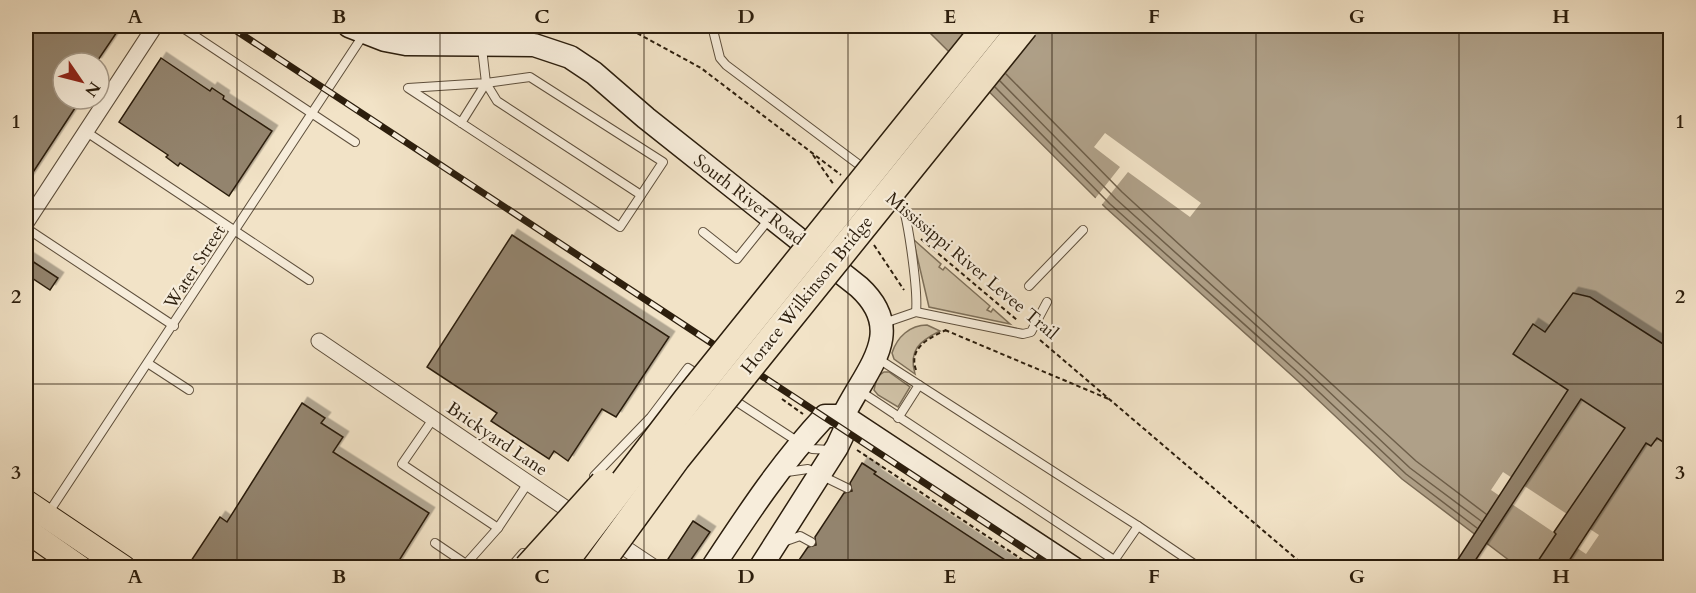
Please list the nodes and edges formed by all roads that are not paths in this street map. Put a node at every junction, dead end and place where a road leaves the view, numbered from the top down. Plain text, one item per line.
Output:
1 (155, 26) edge
2 (180, 26) edge
3 (712, 26) edge
4 (988, 26) edge
5 (1024, 26) edge
6 (361, 28) edge
7 (482, 43) junction
8 (486, 83) junction
9 (314, 114) junction
10 (461, 123) junction
11 (85, 132) junction
12 (355, 142) dead end
13 (879, 180) dead end
14 (888, 186) dead end
15 (641, 195) junction
16 (28, 214) edge
17 (771, 217) junction
18 (26, 228) edge
19 (1083, 230) dead end
20 (703, 232) dead end
21 (236, 233) junction
22 (309, 280) dead end
23 (1029, 286) dead end
24 (1047, 302) dead end
25 (916, 312) junction
26 (882, 323) junction
27 (174, 326) junction
28 (319, 341) dead end
29 (876, 357) junction
30 (149, 364) junction
31 (920, 386) junction
32 (717, 388) dead end
33 (856, 388) junction
34 (189, 390) dead end
35 (698, 390) junction
36 (843, 416) junction
37 (898, 418) junction
38 (433, 419) junction
39 (800, 443) junction
40 (838, 445) junction
41 (819, 472) junction
42 (528, 483) junction
43 (588, 483) dead end
44 (768, 483) junction
45 (847, 488) dead end
46 (26, 502) edge
47 (47, 516) junction
48 (1138, 526) junction
49 (498, 528) junction
50 (26, 530) edge
51 (812, 542) dead end
52 (435, 543) dead end
53 (1114, 560) junction
54 (543, 566) edge
55 (80, 567) edge
56 (124, 567) edge
57 (510, 567) edge
58 (596, 567) edge
59 (655, 567) edge
60 (712, 567) edge
61 (760, 567) edge
62 (769, 567) edge
63 (1073, 567) edge
64 (1108, 567) edge
65 (1126, 567) edge
66 (1200, 567) edge

1 - 11 street
2 - 9 lane
3 - 13 lane
4 - 35 highway, Horace Wilkinson Bridge, bridge
5 - 58 highway, Horace Wilkinson Bridge, bridge
6 - 7 main road, South River Road
6 - 9 lane, Water Street
7 - 8 lane
7 - 17 main road, South River Road
8 - 10 lane
8 - 10 lane
8 - 15 lane
8 - 15 lane
9 - 12 lane
9 - 21 lane, Water Street
10 - 15 lane
11 - 16 street
11 - 21 lane
14 - 25 lane
17 - 20 lane
17 - 26 main road, South River Road
18 - 27 lane
19 - 23 lane
21 - 22 lane
21 - 27 lane, Water Street
24 - 25 lane
25 - 26 lane
26 - 29 main road
27 - 30 lane, Water Street
28 - 38 street, Brickyard Lane
29 - 31 lane
29 - 33 main road
30 - 34 lane
30 - 47 lane, Water Street
31 - 37 lane
31 - 48 lane
32 - 39 lane
33 - 36 main road
33 - 37 lane
35 - 43 lane
35 - 54 highway, Horace Wilkinson Bridge, bridge
36 - 39 main road
36 - 40 main road
36 - 63 main road
37 - 53 lane
38 - 42 street, Brickyard Lane
38 - 49 lane
39 - 40 lane
39 - 44 main road
40 - 41 main road
41 - 44 lane
41 - 45 lane
41 - 61 main road
42 - 49 lane
42 - 59 street, Brickyard Lane
44 - 60 main road
46 - 47 main road
47 - 56 main road
48 - 53 lane
48 - 66 lane
49 - 52 lane
50 - 55 main road
51 - 62 lane
53 - 64 lane
53 - 65 lane
54 - 57 lane

